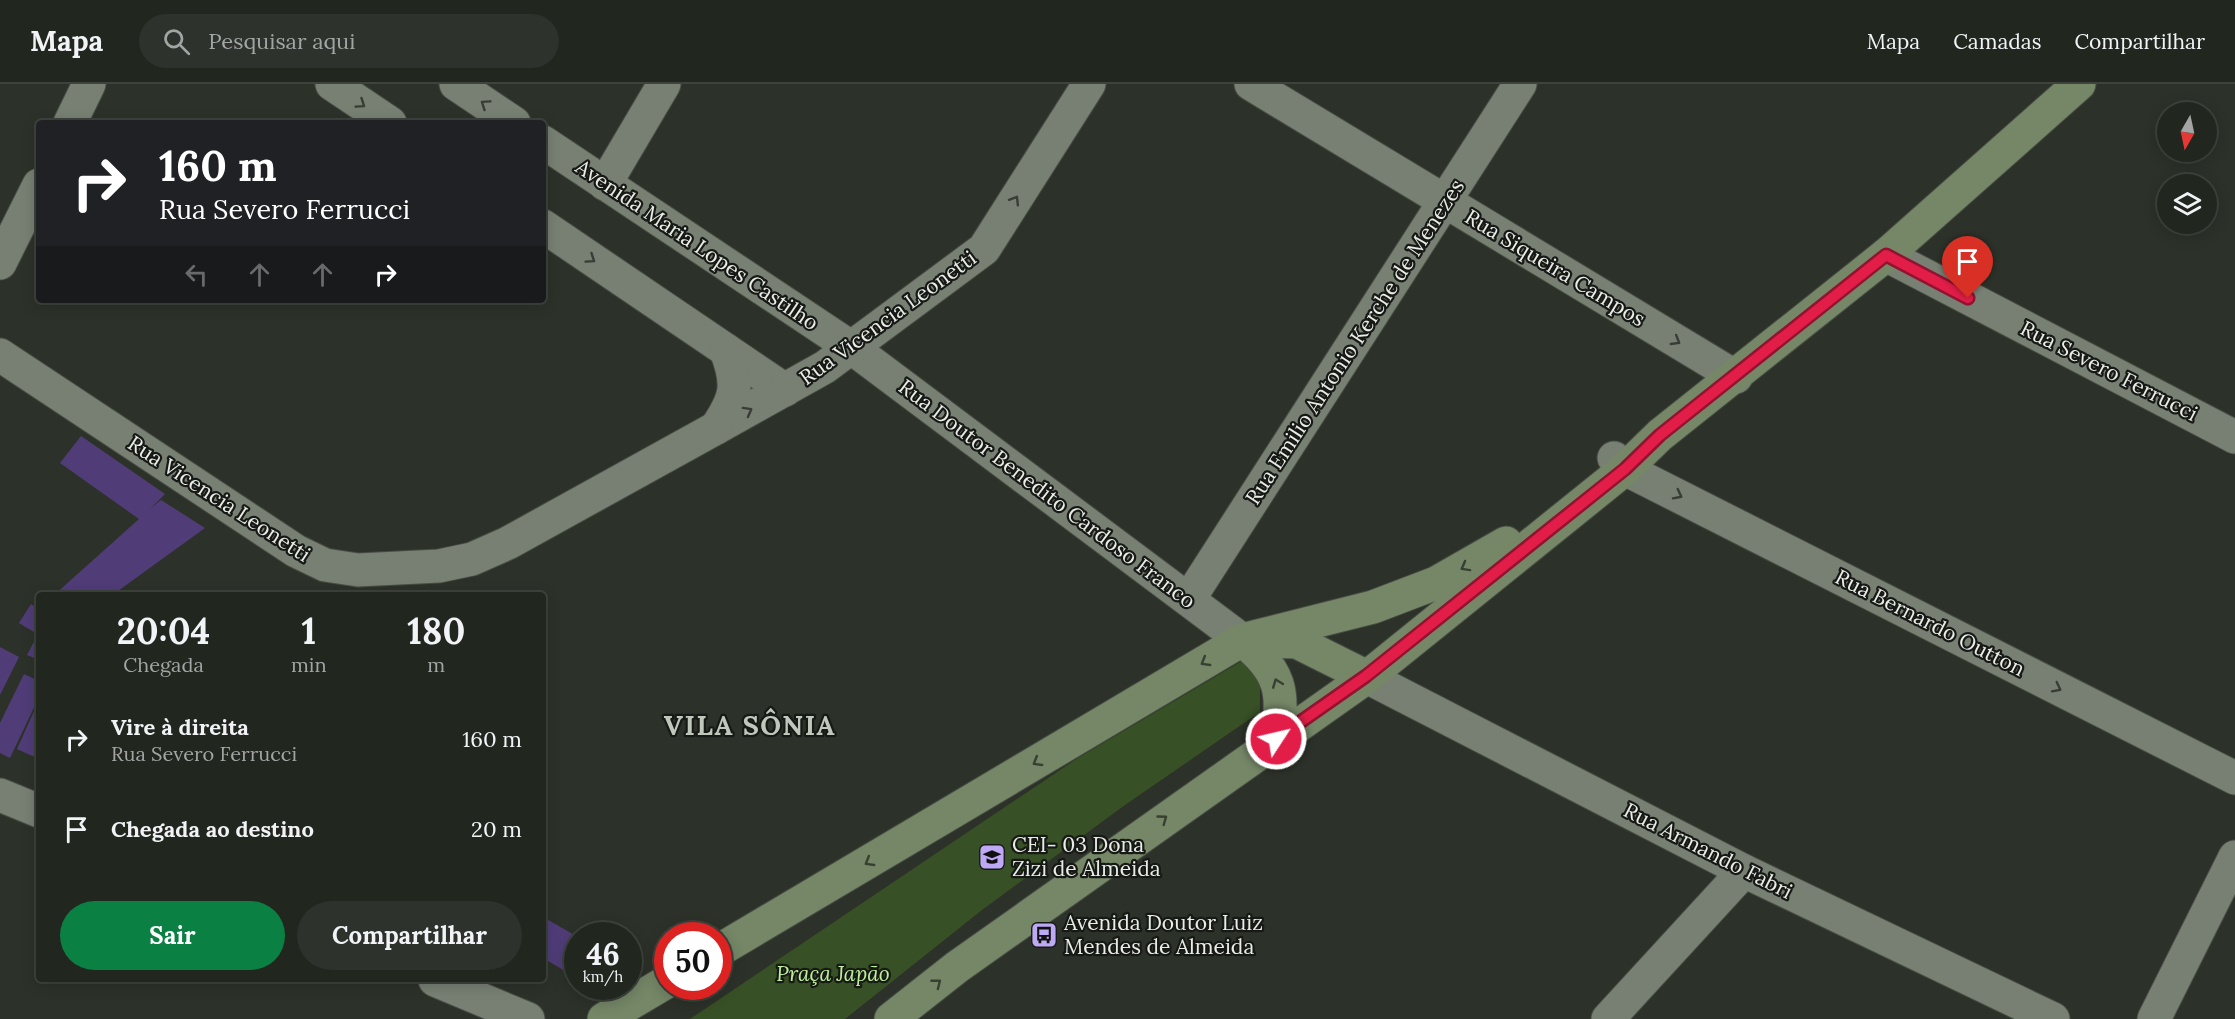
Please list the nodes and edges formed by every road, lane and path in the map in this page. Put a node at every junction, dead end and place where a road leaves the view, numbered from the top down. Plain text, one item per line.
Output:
1 (89, 84) edge
2 (332, 84) edge
3 (456, 84) edge
4 (664, 84) edge
5 (1089, 84) edge
6 (1251, 84) edge
7 (1520, 84) edge
8 (2079, 84) edge
9 (71, 120) edge
10 (386, 120) edge
11 (510, 120) edge
12 (546, 144) edge
13 (605, 184) junction
14 (36, 191) edge
15 (1446, 203) junction
16 (546, 228) edge
17 (1886, 255) junction
18 (0, 263) edge
19 (852, 348) junction
20 (726, 350) junction
21 (0, 355) edge
22 (1736, 377) junction
23 (785, 390) junction
24 (716, 428) junction
25 (2235, 436) edge
26 (1620, 464) junction
27 (1189, 599) junction
28 (1242, 640) junction
29 (1366, 676) junction
30 (1276, 739) junction
31 (2235, 778) edge
32 (0, 795) edge
33 (36, 810) edge
34 (2235, 857) edge
35 (1744, 871) junction
36 (732, 943) edge
37 (440, 982) edge
38 (654, 989) edge
39 (528, 1019) edge
40 (604, 1019) edge
41 (891, 1019) edge
42 (1608, 1019) edge
43 (2053, 1019) edge
44 (2154, 1019) edge

1 - 9 street
2 -> 10 street
11 -> 3 street
4 - 13 street
19 -> 5 street, Rua Vicencia Leonetti
6 - 15 street, Rua Siqueira Campos
7 - 15 street, Rua Emilio Antonio Kerche de Menezes
8 - 17 main road
12 - 13 street, Avenida Maria Lopes Castilho
13 - 19 street, Avenida Maria Lopes Castilho
14 - 18 street
15 -> 22 street, Rua Siqueira Campos
15 - 27 street, Rua Emilio Antonio Kerche de Menezes
16 -> 20 street
17 - 22 main road
17 - 25 street, Rua Severo Ferrucci
19 - 23 street, Rua Vicencia Leonetti
19 - 27 street, Rua Doutor Benedito Cardoso Franco
20 - 23 street
20 - 24 street
21 - 24 street, Rua Vicencia Leonetti
22 - 26 main road
24 -> 23 street, Rua Vicencia Leonetti
26 -> 28 main road
26 - 29 main road
26 -> 31 street, Rua Bernardo Outton
27 - 28 street, Rua Doutor Benedito Cardoso Franco
28 - 29 main road
30 -> 28 main road
28 -> 36 main road
29 - 30 main road
29 - 35 street, Rua Armando Fabri
41 -> 30 main road
32 - 33 street
34 - 44 street
35 - 42 street
35 - 43 street, Rua Armando Fabri
37 - 39 street
38 - 40 main road

